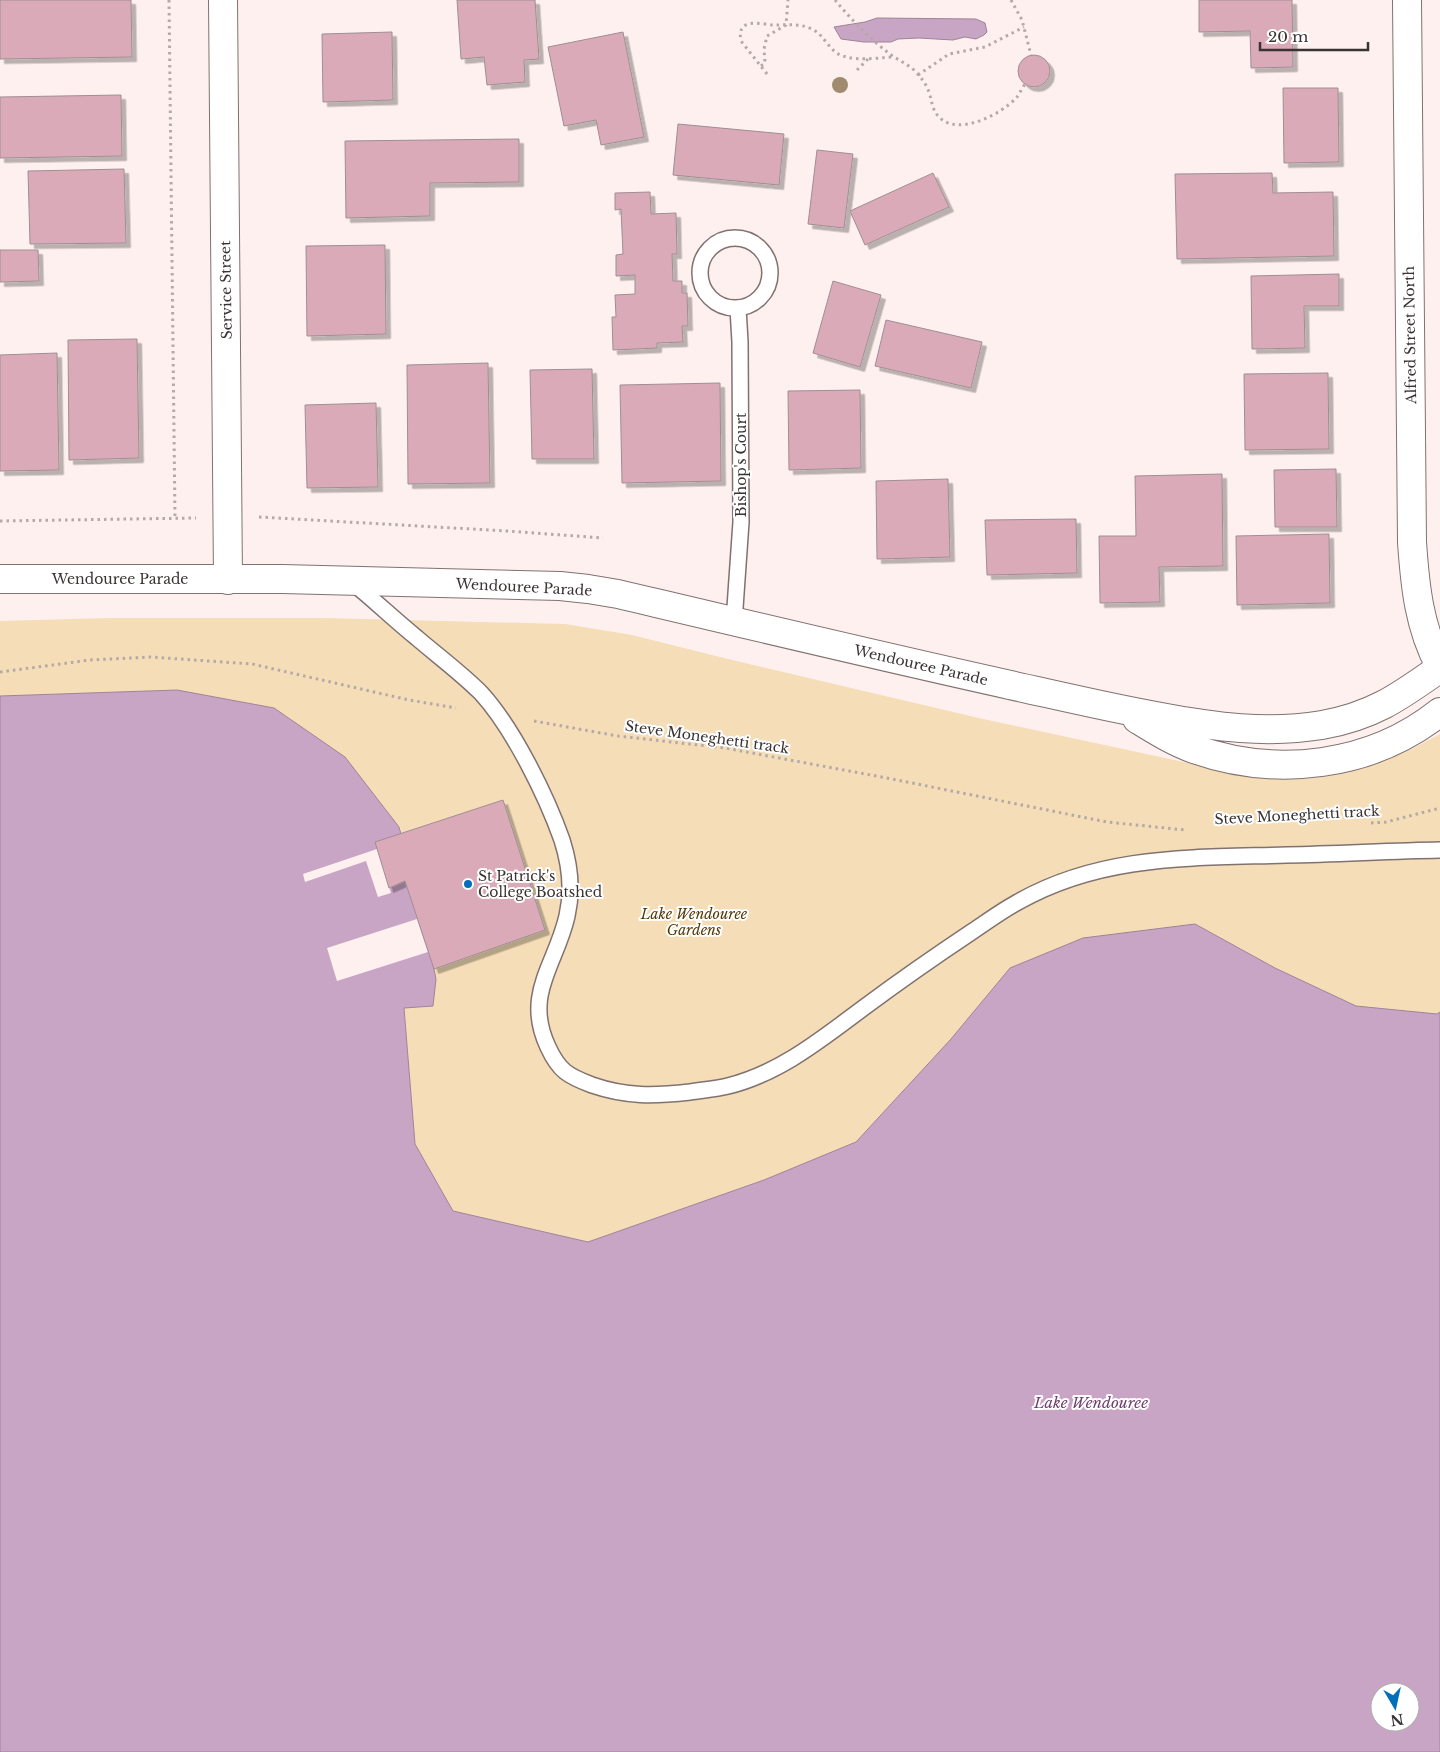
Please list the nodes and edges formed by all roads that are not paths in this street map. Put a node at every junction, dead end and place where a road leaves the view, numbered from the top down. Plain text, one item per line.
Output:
1 (223, 0) edge
2 (1407, 0) edge
3 (738, 308) junction
4 (0, 579) edge
5 (228, 580) junction
6 (350, 580) junction
7 (734, 622) junction
8 (1440, 667) edge
9 (1125, 711) junction
10 (1440, 712) edge
11 (1440, 850) edge

1 - 5 street, Service Street
2 - 8 street, Alfred Street North
3 - 3 lane
3 - 7 lane, Bishop's Court
4 - 5 street, Wendouree Parade
5 - 6 street, Wendouree Parade
6 - 7 street, Wendouree Parade
6 - 11 lane
7 - 9 street, Wendouree Parade
8 - 9 street, Wendouree Parade
9 - 10 street, Wendouree Parade

